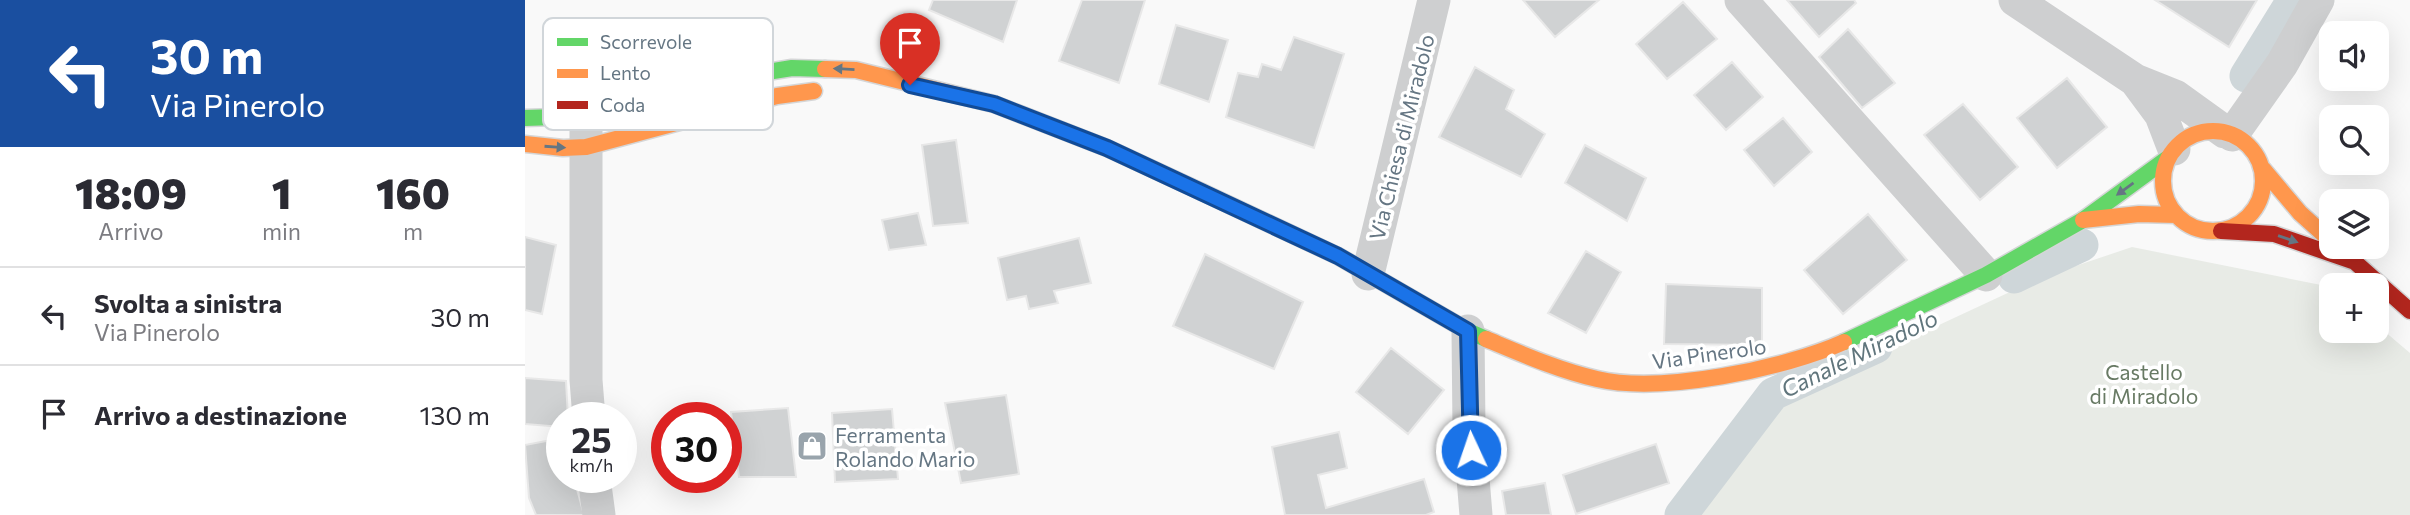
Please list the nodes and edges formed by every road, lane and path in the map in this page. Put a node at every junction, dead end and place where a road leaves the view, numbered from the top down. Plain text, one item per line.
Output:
1 (1434, 0) edge
2 (1741, 0) edge
3 (2015, 0) edge
4 (2318, 0) edge
5 (773, 71) edge
6 (2135, 80) junction
7 (910, 85) junction
8 (773, 97) edge
9 (525, 117) edge
10 (543, 119) edge
11 (580, 130) edge
12 (592, 130) edge
13 (597, 130) edge
14 (586, 132) junction
15 (2228, 133) junction
16 (525, 144) edge
17 (2171, 153) junction
18 (2263, 169) junction
19 (2176, 215) junction
20 (2083, 220) junction
21 (2319, 230) edge
22 (2221, 232) junction
23 (2352, 259) edge
24 (2355, 262) junction
25 (1368, 274) junction
26 (1986, 275) junction
27 (2410, 311) edge
28 (1468, 331) junction
29 (588, 402) edge
30 (596, 493) edge
31 (599, 515) edge
32 (1476, 515) edge

1 - 25 street, Via Chiesa di Miradolo
2 - 26 street
3 - 6 street
4 - 15 street
7 -> 5 street, Via Pinerolo
6 - 15 street
6 - 17 street
7 - 8 street, Via Pinerolo
7 - 25 street, Via Pinerolo
9 - 10 street, Via Pinerolo
11 - 14 street, Via Pinerolo
12 -> 14 street, Via Pinerolo
13 - 14 street, Via Pinerolo
16 -> 14 street, Via Pinerolo
14 - 29 street
15 - 17 street
15 - 18 street
17 - 19 street
17 -> 20 street, Via Pinerolo
18 - 21 street
18 - 22 street
19 - 20 street, Via Pinerolo
19 - 22 street
20 - 26 street, Via Pinerolo
22 -> 24 street
23 - 24 street
24 - 27 street
25 - 28 street, Via Pinerolo
26 - 28 street, Via Pinerolo
28 - 32 street
30 - 31 street

